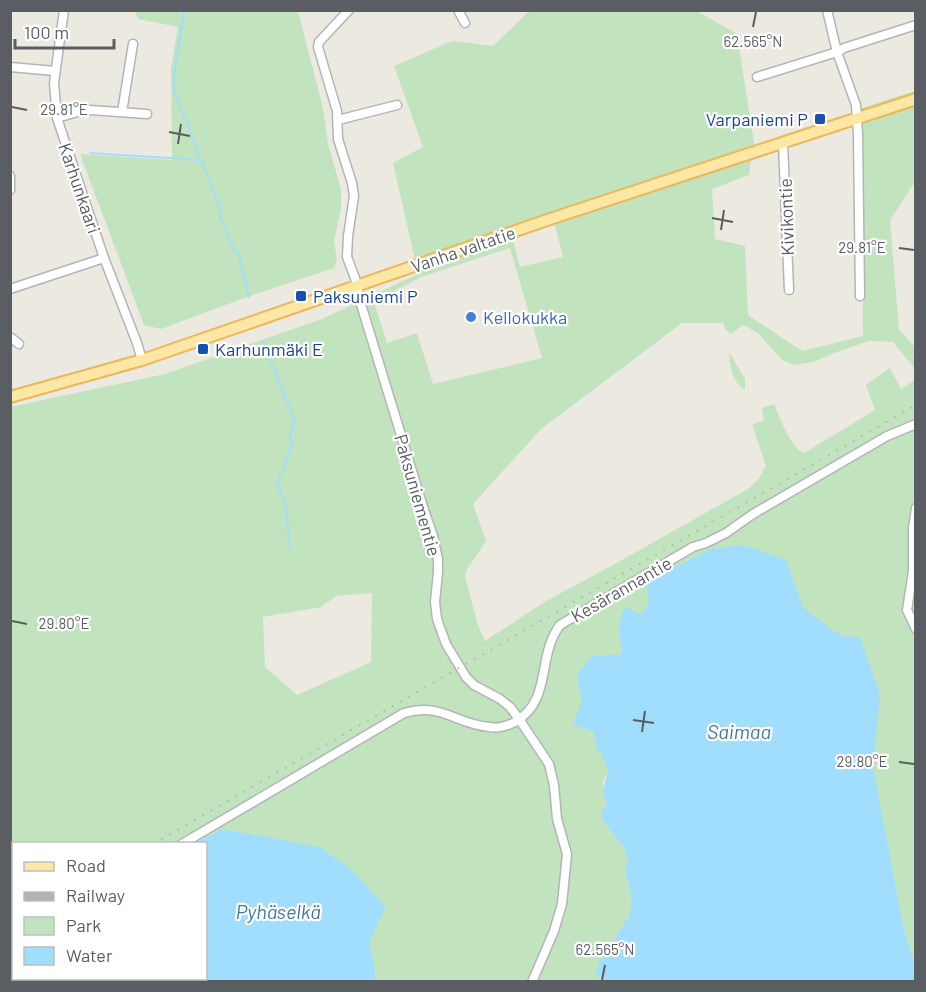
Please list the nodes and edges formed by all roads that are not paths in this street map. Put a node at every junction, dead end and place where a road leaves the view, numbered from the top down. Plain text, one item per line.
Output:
1 (64, 10) edge
2 (350, 10) edge
3 (458, 10) edge
4 (827, 10) edge
5 (465, 23) dead end
6 (915, 25) edge
7 (133, 44) dead end
8 (837, 52) junction
9 (10, 67) edge
10 (55, 71) junction
11 (757, 77) dead end
12 (915, 99) edge
13 (397, 105) dead end
14 (122, 112) junction
15 (147, 114) dead end
16 (57, 118) junction
17 (857, 119) junction
18 (338, 120) junction
19 (783, 143) junction
20 (10, 176) edge
21 (10, 190) edge
22 (104, 258) junction
23 (356, 287) junction
24 (10, 289) edge
25 (789, 290) dead end
26 (860, 296) dead end
27 (10, 337) edge
28 (19, 344) dead end
29 (142, 360) junction
30 (10, 397) edge
31 (915, 424) edge
32 (915, 508) edge
33 (915, 629) edge
34 (519, 720) junction
35 (184, 842) edge
36 (532, 981) edge

1 - 10 street, Karhunkaari
2 - 18 street, Paksuniementie
3 - 5 street
4 - 8 street
6 - 8 street
7 - 14 street
8 - 11 street
8 - 17 street
9 - 10 street
10 - 16 street, Karhunkaari
12 - 17 main road, Vanha valtatie
13 - 18 street
14 - 15 street
14 - 16 street
16 - 22 street, Karhunkaari
17 - 19 main road, Vanha valtatie
17 - 26 street
18 - 23 street, Paksuniementie
19 - 23 main road, Vanha valtatie
19 - 25 street, Kivikontie
20 - 21 street
22 - 24 street
22 - 29 street, Karhunkaari
23 - 29 main road, Vanha valtatie
23 - 34 street, Paksuniementie
27 - 28 street
29 - 30 main road, Vanha valtatie
31 - 34 street, Kesärannantie
32 - 33 street
34 - 35 street
34 - 36 street, Paksuniementie

